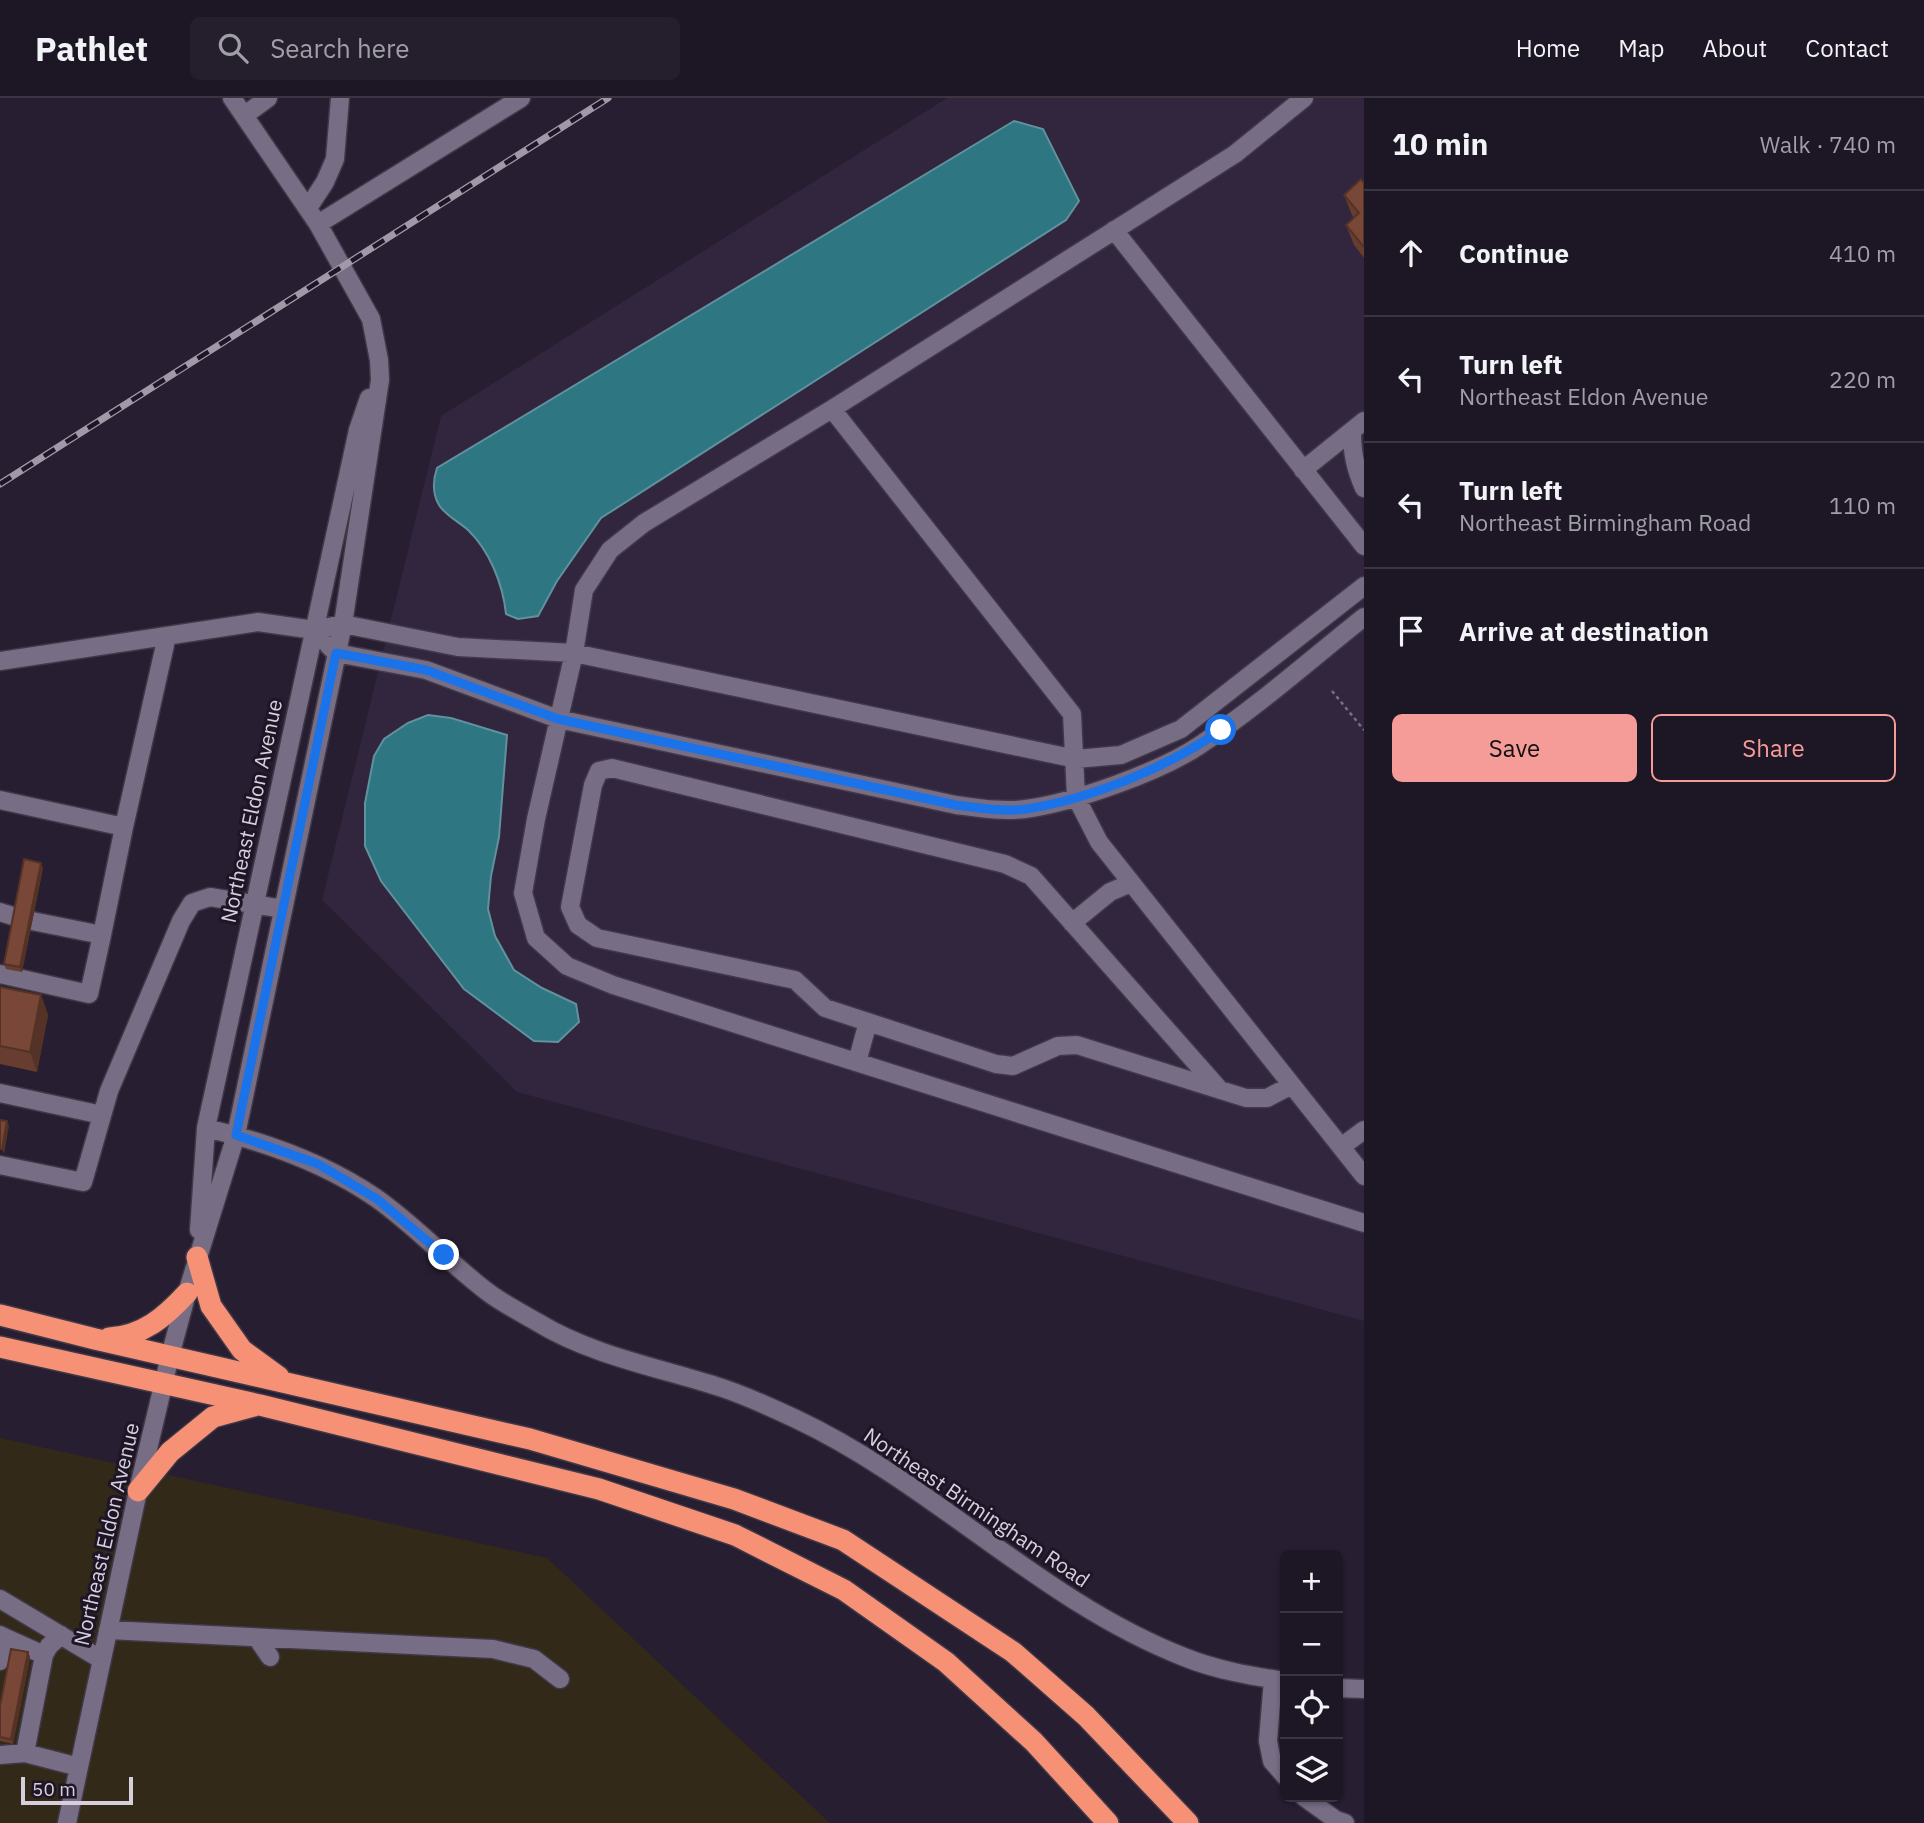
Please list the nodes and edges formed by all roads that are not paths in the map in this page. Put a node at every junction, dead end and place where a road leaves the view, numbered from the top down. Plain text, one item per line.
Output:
1 (232, 98) edge
2 (268, 98) edge
3 (340, 98) edge
4 (521, 98) edge
5 (1304, 98) edge
6 (245, 115) junction
7 (308, 208) junction
8 (318, 224) junction
9 (1114, 230) junction
10 (380, 380) junction
11 (832, 409) junction
12 (1358, 426) edge
13 (1303, 470) junction
14 (1364, 488) edge
15 (1364, 546) edge
16 (1364, 586) edge
17 (1364, 617) edge
18 (343, 624) junction
19 (314, 630) junction
20 (167, 636) junction
21 (336, 653) junction
22 (574, 653) junction
23 (0, 661) edge
24 (558, 719) junction
25 (1076, 759) junction
26 (1076, 797) junction
27 (0, 800) edge
28 (124, 827) junction
29 (1131, 883) junction
30 (255, 904) junction
31 (283, 909) junction
32 (16, 916) edge
33 (1072, 923) junction
34 (102, 935) junction
35 (0, 974) edge
36 (868, 1022) junction
37 (858, 1062) junction
38 (1292, 1085) junction
39 (1220, 1090) junction
40 (0, 1093) edge
41 (102, 1115) junction
42 (206, 1128) junction
43 (1364, 1130) edge
44 (236, 1135) junction
45 (1342, 1147) junction
46 (0, 1165) edge
47 (1364, 1176) edge
48 (1364, 1223) edge
49 (197, 1257) junction
50 (187, 1293) junction
51 (0, 1315) edge
52 (95, 1339) junction
53 (0, 1347) edge
54 (170, 1356) junction
55 (164, 1382) junction
56 (290, 1384) junction
57 (260, 1405) junction
58 (138, 1491) junction
59 (0, 1600) edge
60 (108, 1630) junction
61 (61, 1635) junction
62 (3, 1637) edge
63 (257, 1637) junction
64 (44, 1655) junction
65 (270, 1657) dead end
66 (102, 1660) junction
67 (19, 1678) edge
68 (560, 1679) dead end
69 (1279, 1680) edge
70 (1343, 1688) edge
71 (1364, 1689) edge
72 (25, 1753) junction
73 (0, 1755) edge
74 (79, 1767) junction
75 (1280, 1771) edge
76 (1311, 1802) edge
77 (67, 1823) edge
78 (1108, 1823) edge
79 (1188, 1823) edge
80 (1345, 1823) edge

1 - 6 street, Northeast Eldon Avenue
2 - 6 street
3 - 7 street
4 - 8 street
5 - 9 street
6 - 7 street, Northeast Eldon Avenue
7 - 8 street, Northeast Eldon Avenue
8 - 10 street, Northeast Eldon Avenue
9 - 11 street
9 - 13 street
10 - 18 street, Northeast Eldon Avenue
10 - 19 street, Northeast Eldon Avenue
11 - 22 street
11 - 25 street
12 - 13 street
12 - 14 street
13 - 15 street
16 - 25 street
17 - 26 street
18 - 19 street
18 - 21 street, Northeast Eldon Avenue
18 - 22 street
19 - 20 street
19 - 21 street
19 - 30 street, Northeast Eldon Avenue
20 - 23 street
20 - 28 street
21 - 24 street
21 - 31 street, Northeast Eldon Avenue
22 - 24 street
22 - 25 street
24 - 26 street
24 - 37 street
25 - 26 street
26 - 29 street
27 - 28 street
28 - 34 street
29 - 33 street
29 - 38 street
30 - 31 street
30 - 41 street
30 - 42 street, Northeast Eldon Avenue
31 - 44 street, Northeast Eldon Avenue
32 - 34 street
33 - 36 street
33 - 39 street
34 - 35 street
36 - 37 street
36 - 39 street
37 - 48 street
38 - 39 street
38 - 45 street
40 - 41 street
41 - 46 street
42 - 44 street, Northeast Birmingham Road
42 - 49 street, Northeast Eldon Avenue
43 - 45 street
44 - 49 street, Northeast Eldon Avenue
44 - 69 street, Northeast Birmingham Road
45 - 47 street
49 - 50 street, Northeast Eldon Avenue
49 - 56 highway
50 - 52 highway
50 - 54 street, Northeast Eldon Avenue
51 - 52 highway
52 - 54 highway
53 - 55 highway
54 - 55 street, Northeast Eldon Avenue
54 - 56 highway
55 - 57 highway
55 - 58 street, Northeast Eldon Avenue
56 - 79 highway
57 - 58 highway
57 - 78 highway
58 - 60 street, Northeast Eldon Avenue
59 - 61 street
60 - 63 street
60 - 66 street, Northeast Eldon Avenue
61 - 64 street
61 - 66 street
62 - 64 street
62 - 67 street
63 - 65 street
63 - 68 street
64 - 67 street
66 - 74 street, Northeast Eldon Avenue
67 - 72 street
69 - 75 street
70 - 71 street
72 - 73 street
72 - 74 street
74 - 77 street, Northeast Eldon Avenue
76 - 80 street

